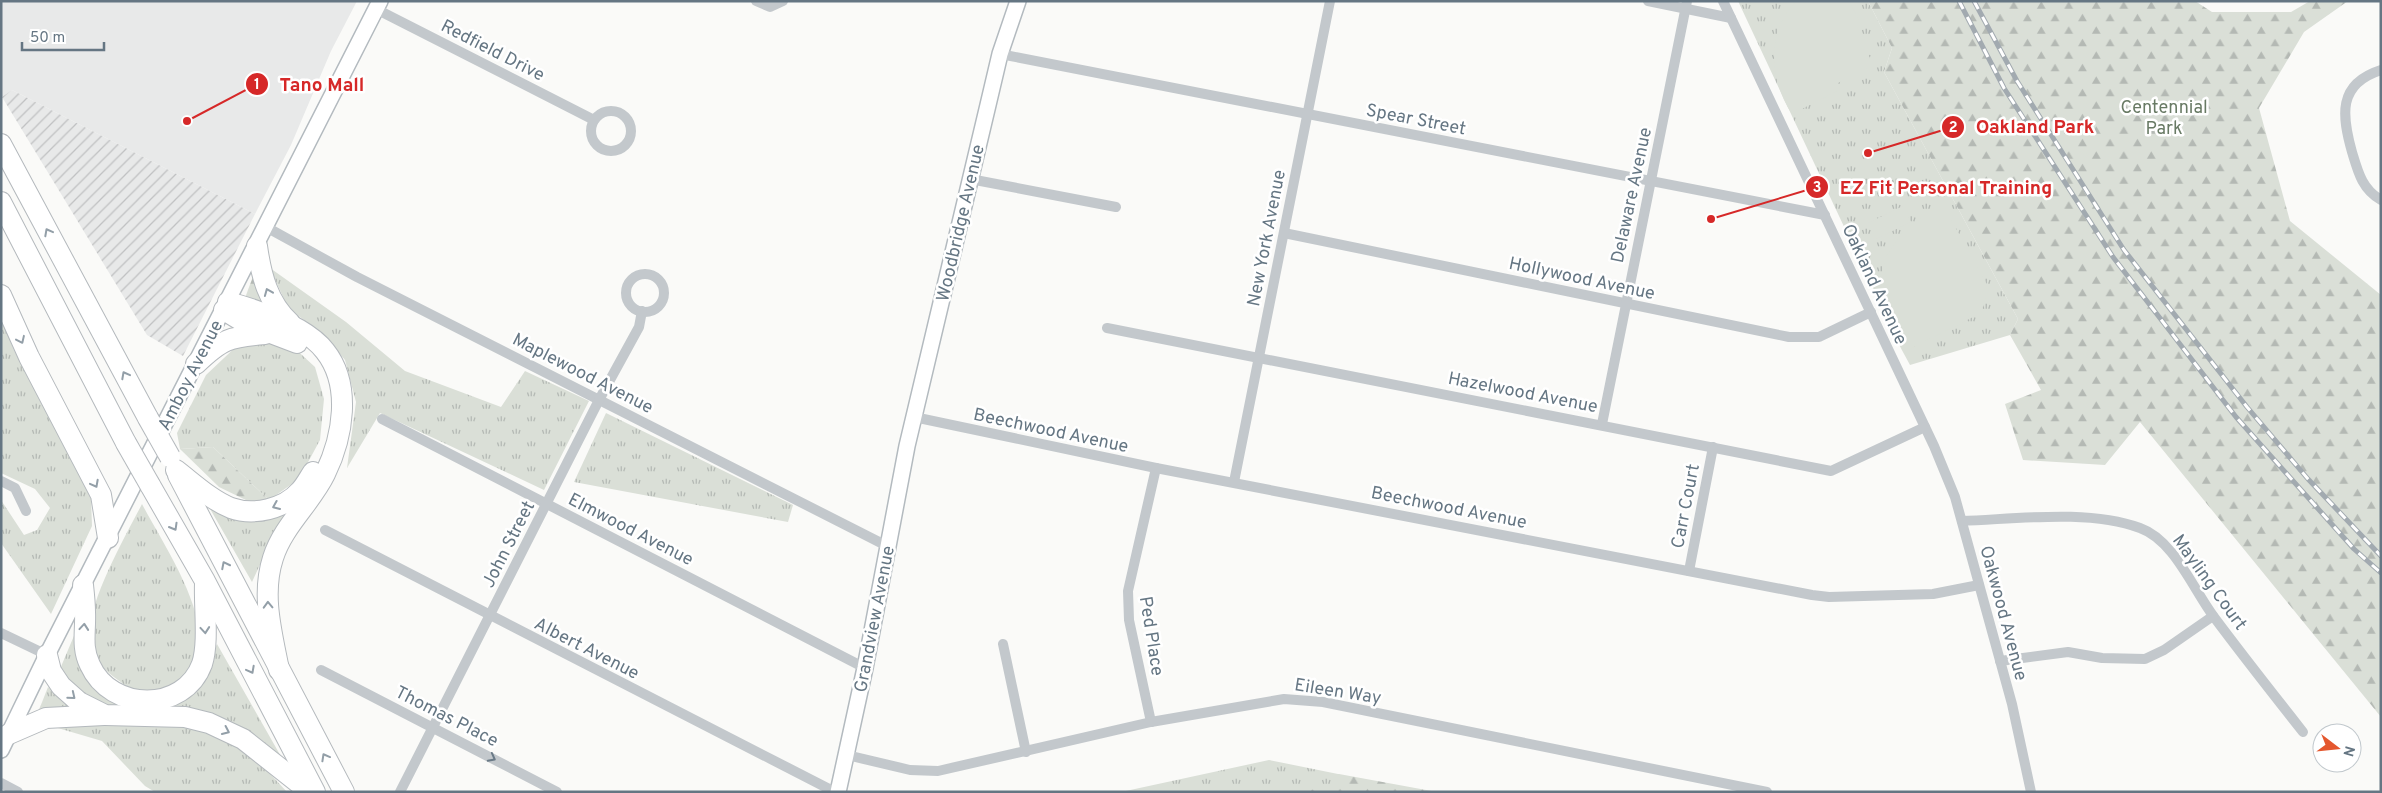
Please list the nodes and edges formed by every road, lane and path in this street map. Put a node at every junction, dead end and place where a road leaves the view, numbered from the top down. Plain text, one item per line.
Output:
1 (756, 1) edge
2 (783, 1) edge
3 (1018, 1) edge
4 (1330, 1) edge
5 (1648, 1) edge
6 (1723, 1) edge
7 (378, 5) edge
8 (1687, 5) edge
9 (1731, 18) junction
10 (1000, 54) junction
11 (2381, 70) edge
12 (1307, 114) junction
13 (594, 120) dead end
14 (1, 144) edge
15 (970, 179) junction
16 (1650, 181) junction
17 (2381, 200) edge
18 (1, 202) edge
19 (1116, 207) dead end
20 (1825, 216) junction
21 (266, 227) junction
22 (1284, 233) junction
23 (257, 246) junction
24 (1, 295) edge
25 (1626, 303) junction
26 (226, 306) junction
27 (642, 311) dead end
28 (1870, 312) junction
29 (1107, 328) dead end
30 (296, 330) junction
31 (272, 333) junction
32 (1260, 358) junction
33 (196, 364) junction
34 (599, 400) junction
35 (914, 417) junction
36 (382, 419) dead end
37 (1602, 424) junction
38 (1925, 427) junction
39 (907, 446) joint
40 (1934, 446) joint
41 (1713, 448) junction
42 (173, 464) junction
43 (1156, 468) junction
44 (1, 481) edge
45 (1234, 482) junction
46 (546, 504) junction
47 (26, 511) dead end
48 (1962, 520) junction
49 (324, 530) dead end
50 (108, 538) junction
51 (887, 546) junction
52 (1689, 571) junction
53 (205, 581) junction
54 (83, 585) junction
55 (1979, 585) junction
56 (489, 616) junction
57 (2213, 616) junction
58 (1, 633) edge
59 (1003, 644) dead end
60 (47, 655) junction
61 (2000, 661) junction
62 (865, 668) junction
63 (279, 670) junction
64 (321, 670) dead end
65 (105, 715) junction
66 (1151, 722) junction
67 (433, 727) junction
68 (2303, 732) dead end
69 (5, 742) edge
70 (1026, 752) junction
71 (847, 755) junction
72 (1, 782) edge
73 (18, 792) edge
74 (310, 792) edge
75 (315, 792) edge
76 (344, 792) edge
77 (400, 792) edge
78 (557, 792) edge
79 (837, 792) edge
80 (1767, 792) edge
81 (2031, 792) edge

1 - 2 street
3 - 10 street, Woodbridge Avenue
4 - 12 street, New York Avenue
5 - 8 street
6 - 9 street, Oakland Avenue
7 - 13 street, Redfield Drive
7 - 21 street, Amboy Avenue
8 - 9 street
8 - 16 street, Delaware Avenue
9 - 20 street, Oakland Avenue
10 - 12 street, Spear Street
10 - 15 street, Woodbridge Avenue
11 - 17 street
12 - 16 street, Spear Street
12 - 22 street, New York Avenue
42 -> 14 highway, bridge
15 - 19 street
15 - 35 street, Woodbridge Avenue
16 - 20 street, Spear Street
16 - 25 street, Delaware Avenue
18 -> 53 highway, bridge
20 - 28 street, Oakland Avenue
21 - 23 street, Amboy Avenue
21 - 34 street, Maplewood Avenue
22 - 25 street, Hollywood Avenue
22 - 32 street, New York Avenue
23 - 26 street, Amboy Avenue
30 -> 23 highway
24 -> 50 highway
25 - 28 street, Hollywood Avenue
25 - 37 street, Delaware Avenue
26 - 30 highway
26 - 31 highway
26 - 33 street, Amboy Avenue
27 - 34 street, John Street
28 - 38 street, Oakland Avenue
29 - 32 street, Hazelwood Avenue
63 -> 30 highway
31 - 33 highway
31 -> 42 highway
32 - 37 street, Hazelwood Avenue
32 - 45 street, New York Avenue
33 - 50 street, Amboy Avenue
34 - 46 street, John Street
34 - 51 street, Maplewood Avenue
35 - 39 street, Woodbridge Avenue
35 - 43 street, Beechwood Avenue
36 - 46 street, Elmwood Avenue
37 - 41 street, Hazelwood Avenue
38 - 40 street, Oakland Avenue
38 - 41 street, Hazelwood Avenue
39 - 51 street, Grandview Avenue
40 - 48 street, Oakwood Avenue
41 - 52 street, Carr Court
63 -> 42 highway
43 - 45 street, Beechwood Avenue
43 - 66 street, Ped Place
44 - 47 street
45 - 52 street, Beechwood Avenue
46 - 56 street, John Street
46 - 62 street, Elmwood Avenue
48 - 55 street, Oakwood Avenue
48 - 57 street, Mayling Court
49 - 56 street, Albert Avenue
50 - 54 street, Amboy Avenue
51 - 62 street, Grandview Avenue
52 - 55 street, Beechwood Avenue
53 -> 54 highway
53 -> 75 highway
54 - 60 street, Amboy Avenue
55 - 61 street, Oakwood Avenue
56 - 67 street, John Street
56 - 79 street, Albert Avenue
57 - 61 street
57 - 68 street, Mayling Court
58 - 60 street
59 - 70 street
60 -> 65 highway
60 - 69 street, Amboy Avenue
61 - 81 street, Oakwood Avenue
62 - 71 street, Grandview Avenue
76 -> 63 highway
64 - 67 street, Thomas Place
65 - 69 highway
65 -> 74 highway
66 - 70 street, Eileen Way
66 - 80 street, Eileen Way
67 - 77 street, John Street
67 -> 78 street, Thomas Place
70 - 71 street, Eileen Way
71 - 79 street, Grandview Avenue
72 - 73 street

